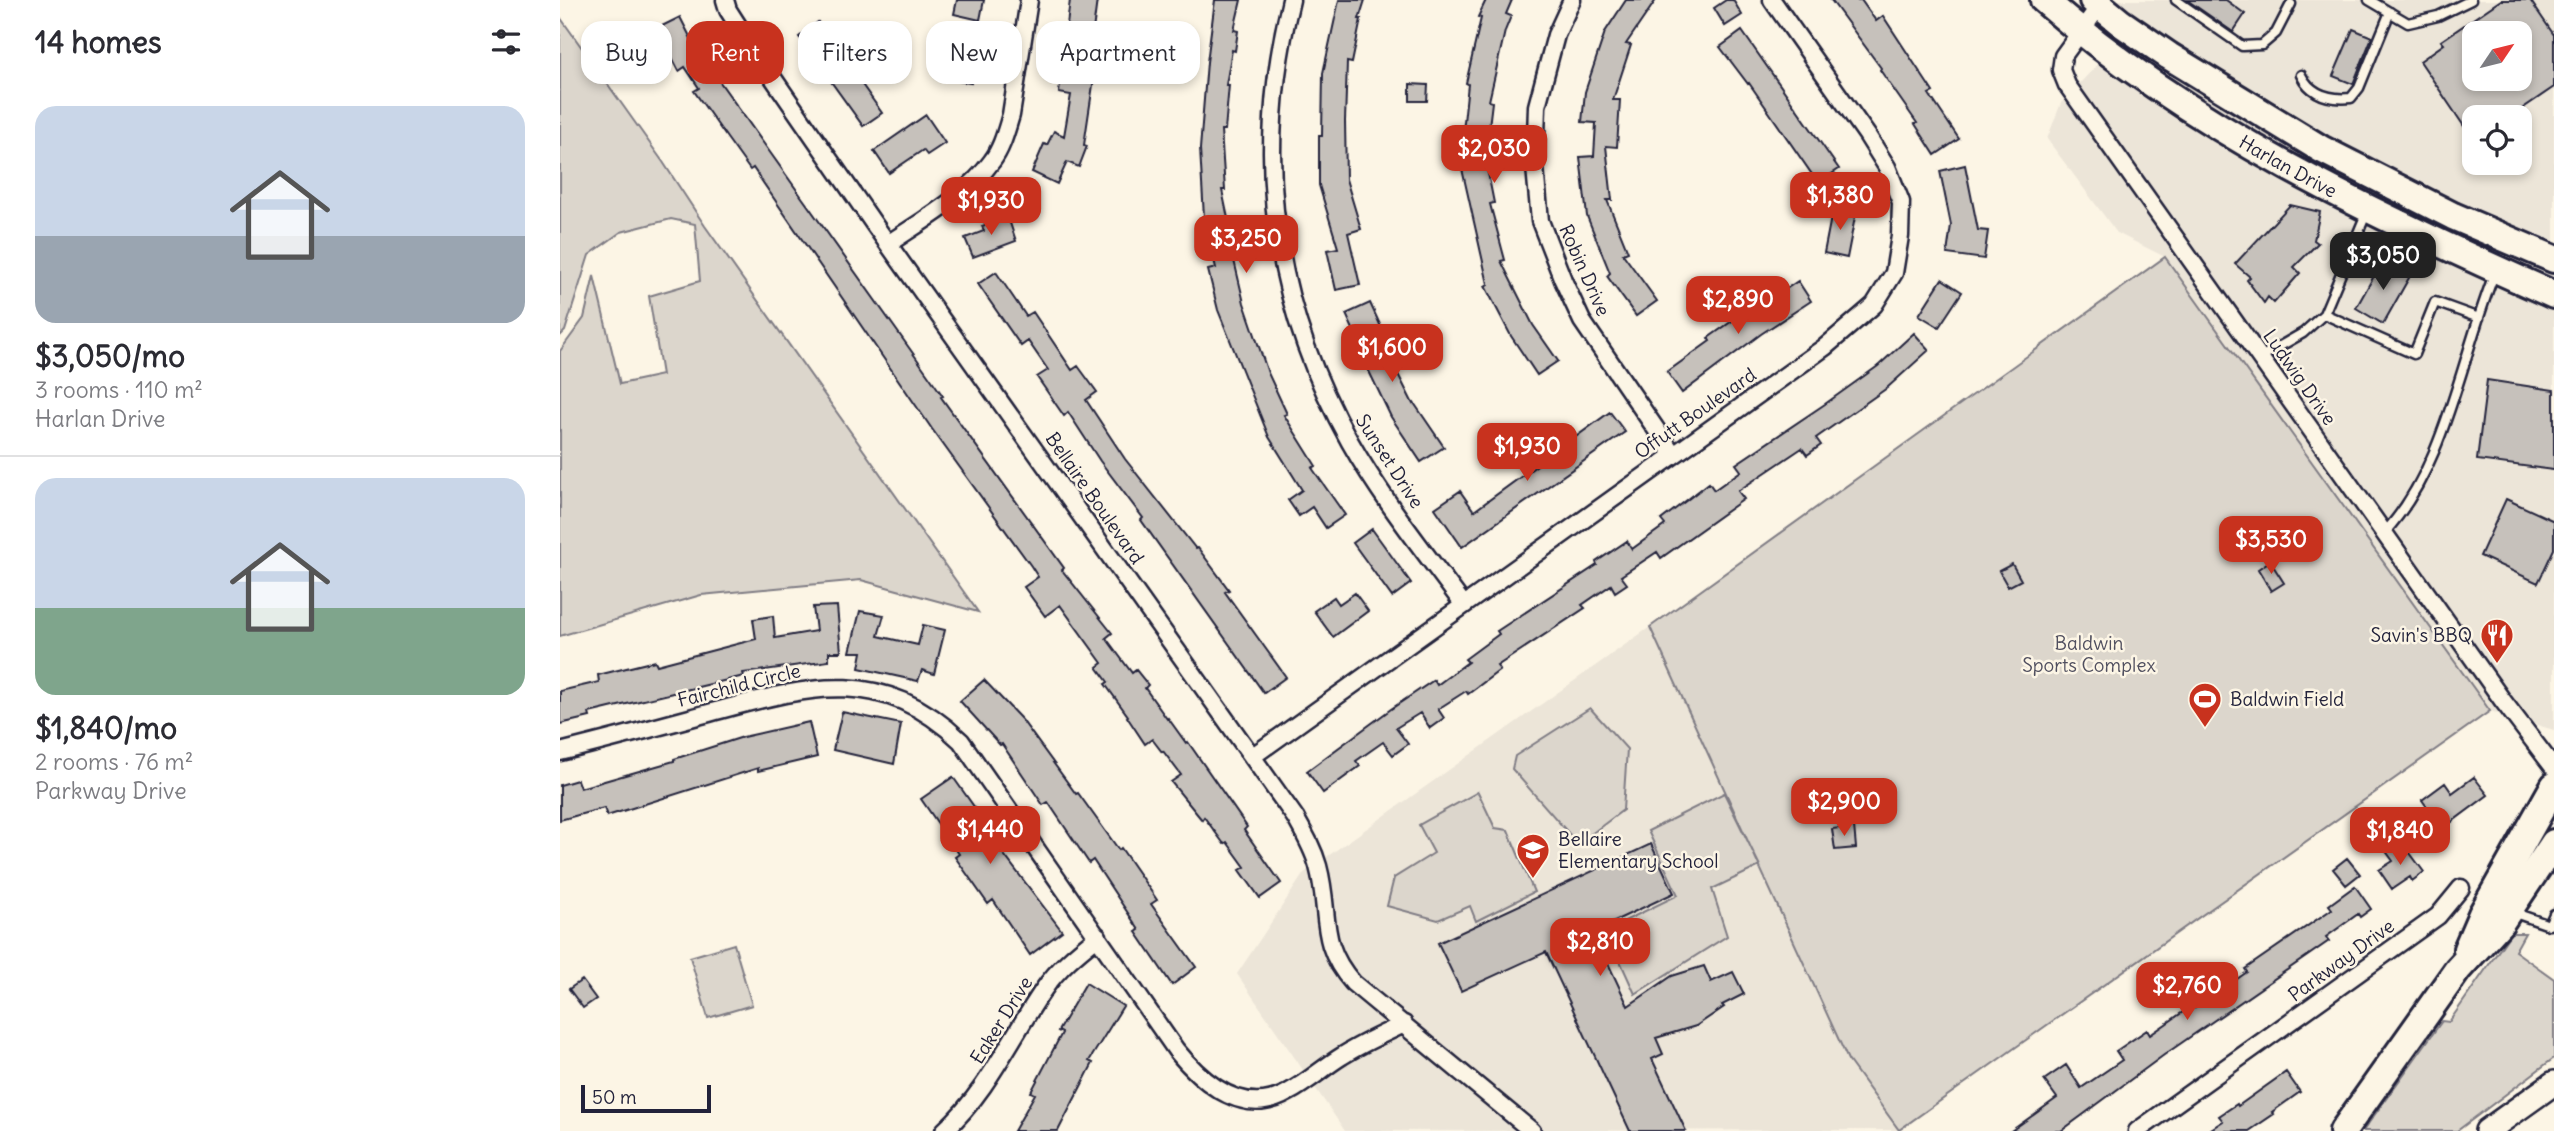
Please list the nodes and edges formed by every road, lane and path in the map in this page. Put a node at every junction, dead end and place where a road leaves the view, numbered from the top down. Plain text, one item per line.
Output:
1 (725, 0) edge
2 (1029, 0) edge
3 (1292, 0) edge
4 (1572, 0) edge
5 (1772, 0) edge
6 (2044, 0) edge
7 (2176, 0) edge
8 (2369, 0) edge
9 (2472, 0) edge
10 (2099, 2) edge
11 (2291, 4) dead end
12 (2390, 12) junction
13 (2080, 31) junction
14 (2301, 75) dead end
15 (2369, 208) junction
16 (888, 244) junction
17 (2554, 259) edge
18 (2497, 270) junction
19 (2554, 295) edge
20 (2324, 314) junction
21 (2479, 318) junction
22 (2261, 357) junction
23 (1673, 454) junction
24 (2384, 533) junction
25 (1463, 604) junction
26 (560, 752) edge
27 (1253, 756) junction
28 (2554, 768) edge
29 (2554, 786) edge
30 (2554, 843) edge
31 (2461, 888) dead end
32 (2509, 911) junction
33 (2554, 914) edge
34 (1098, 936) junction
35 (2458, 969) junction
36 (1404, 1024) junction
37 (2554, 1083) edge
38 (944, 1131) edge
39 (1532, 1131) edge
40 (2137, 1131) edge
41 (2343, 1131) edge
42 (2487, 1131) edge

1 - 16 street, Bellaire Boulevard
2 - 16 street
3 - 25 street, Sunset Drive
4 - 23 street, Robin Drive
5 - 23 street, Offutt Boulevard
6 - 13 main road, Harlan Drive
7 - 11 lane
8 - 12 lane
9 - 12 lane
10 - 13 street, Ludwig Drive
10 - 17 main road, Harlan Drive
12 - 14 lane
13 - 15 main road, Harlan Drive
13 - 22 street, Ludwig Drive
15 - 18 main road, Harlan Drive
15 - 20 lane
16 - 27 street, Bellaire Boulevard
18 - 19 main road, Harlan Drive
18 - 21 lane
20 - 21 lane
20 - 22 lane
21 - 24 lane
22 - 24 street, Ludwig Drive
23 - 25 street, Offutt Boulevard
24 - 28 street, Ludwig Drive
25 - 27 street, Offutt Boulevard
26 - 34 street, Fairchild Circle
27 - 36 street, Bellaire Boulevard
29 - 35 main road
30 - 32 main road
31 - 40 street, Parkway Drive
32 - 33 lane
32 - 35 main road
34 - 36 street, Fairchild Circle
34 - 38 street, Eaker Drive
35 - 41 main road
36 - 39 street, Bellaire Boulevard
37 - 42 main road

